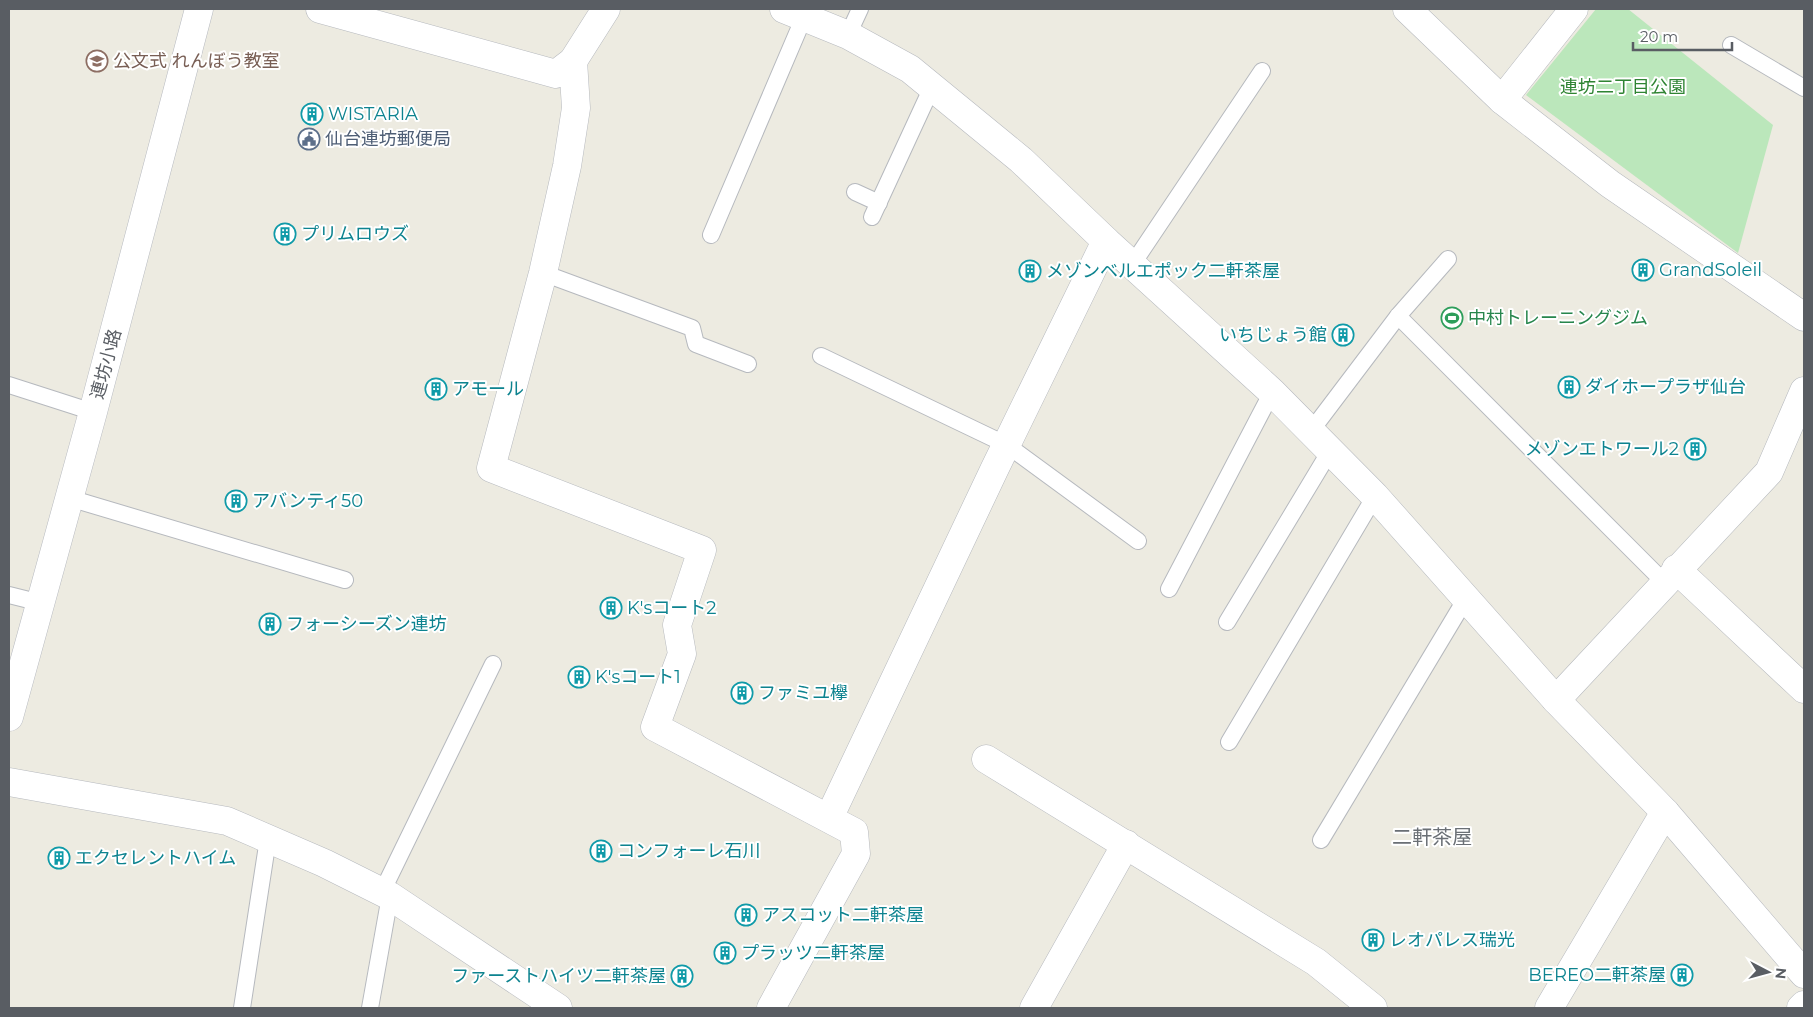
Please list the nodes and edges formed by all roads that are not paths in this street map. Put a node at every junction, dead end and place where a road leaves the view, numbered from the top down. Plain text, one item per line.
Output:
1 (199, 9) edge
2 (320, 9) edge
3 (606, 9) edge
4 (860, 9) edge
5 (1407, 9) edge
6 (1574, 9) edge
7 (794, 13) edge
8 (848, 35) junction
9 (1732, 45) dead end
10 (573, 62) junction
11 (1262, 71) dead end
12 (932, 87) junction
13 (1804, 88) edge
14 (1502, 100) junction
15 (855, 192) dead end
16 (710, 234) dead end
17 (1106, 241) junction
18 (1448, 259) dead end
19 (1132, 265) junction
20 (543, 273) junction
21 (1398, 316) junction
22 (1804, 317) edge
23 (821, 356) dead end
24 (748, 364) dead end
25 (9, 385) edge
26 (1804, 391) edge
27 (1272, 392) junction
28 (93, 412) junction
29 (1311, 431) junction
30 (1007, 445) junction
31 (1330, 451) junction
32 (1375, 496) junction
33 (69, 498) junction
34 (1138, 541) dead end
35 (1670, 576) junction
36 (345, 580) dead end
37 (1168, 589) dead end
38 (9, 595) edge
39 (1466, 600) junction
40 (41, 603) junction
41 (1227, 622) dead end
42 (493, 664) dead end
43 (1804, 689) edge
44 (1556, 700) junction
45 (9, 717) edge
46 (1228, 742) dead end
47 (986, 759) dead end
48 (9, 782) edge
49 (1665, 812) junction
50 (829, 818) junction
51 (268, 839) junction
52 (1321, 840) dead end
53 (1126, 844) junction
54 (386, 894) junction
55 (1804, 974) edge
56 (1804, 1005) edge
57 (242, 1008) edge
58 (370, 1008) edge
59 (558, 1008) edge
60 (771, 1008) edge
61 (1034, 1008) edge
62 (1373, 1008) edge
63 (1549, 1008) edge
64 (1801, 1008) edge

1 - 28 street, 連坊小路
2 - 10 street
3 - 10 street
4 - 8 lane
5 - 14 street
6 - 14 street
7 - 8 street
7 - 16 lane
8 - 12 street
9 - 13 lane
10 - 20 street
11 - 19 lane
12 - 15 lane
12 - 17 street
14 - 22 street
17 - 19 street
17 - 30 street
18 - 21 lane
19 - 27 street
20 - 24 lane
20 - 50 street
21 - 29 lane
21 - 35 lane
23 - 30 lane
25 - 28 lane
26 - 35 street
27 - 29 street
27 - 37 lane
28 - 33 street, 連坊小路
29 - 31 street
30 - 34 lane
30 - 50 street
31 - 32 street
31 - 41 lane
32 - 39 street
32 - 46 lane
33 - 36 lane
33 - 40 street, 連坊小路
35 - 43 street
35 - 44 street
38 - 40 lane
39 - 44 street
39 - 52 lane
40 - 45 street, 連坊小路
42 - 54 lane
44 - 49 street
47 - 53 street
48 - 51 street
49 - 55 street
49 - 63 street
50 - 60 street
51 - 54 street
51 - 57 lane
53 - 61 street
53 - 62 street
54 - 58 lane
54 - 59 street
56 - 64 street

